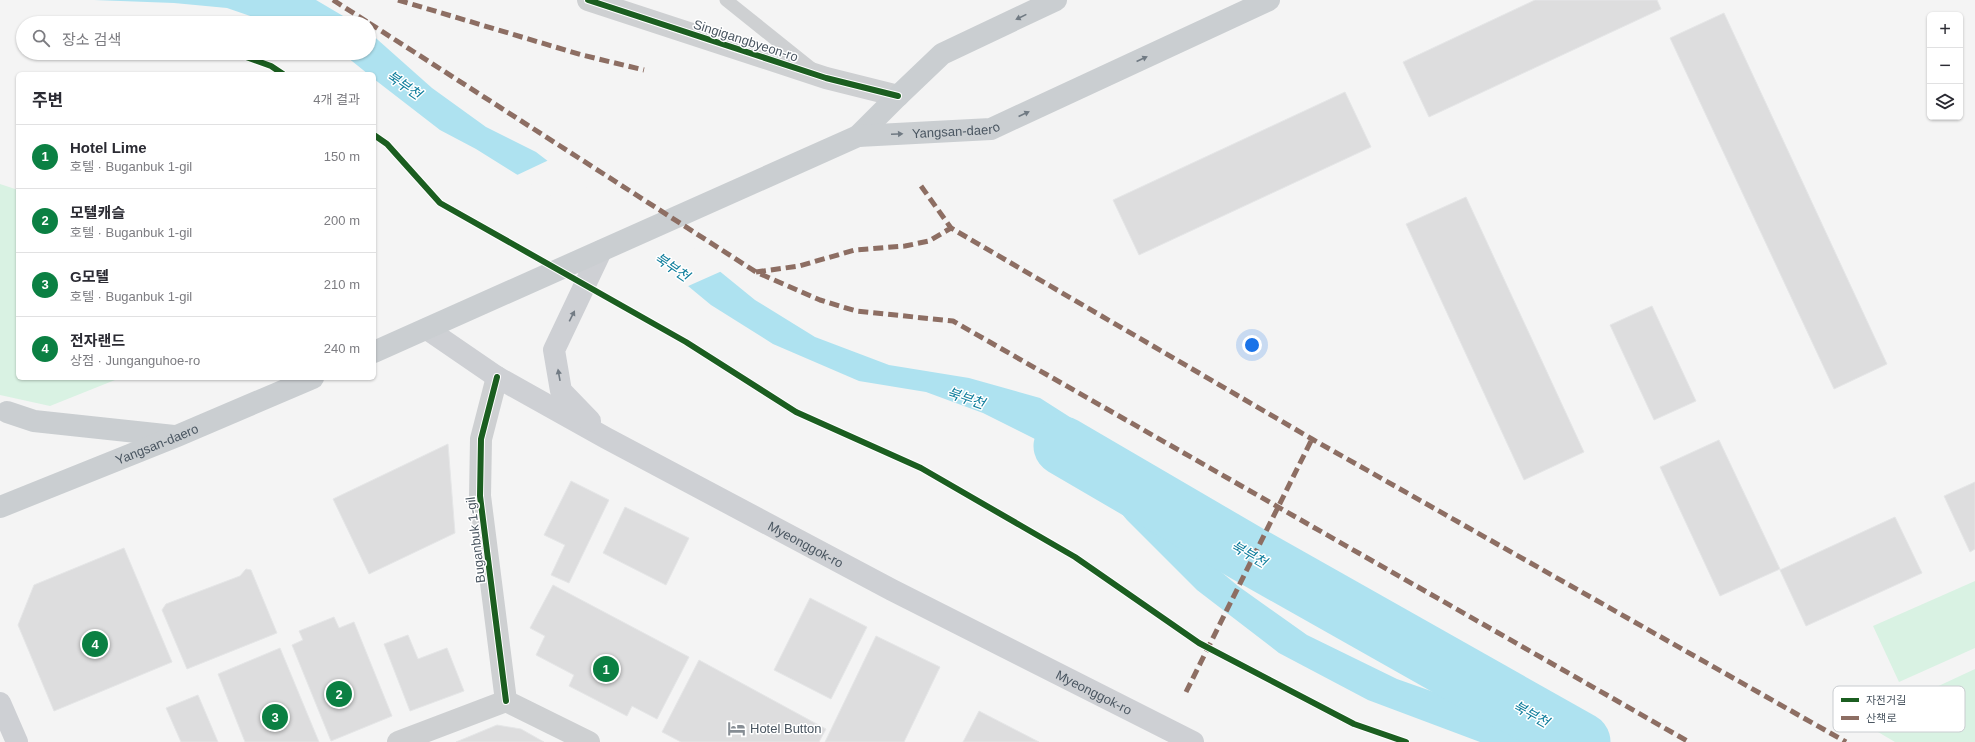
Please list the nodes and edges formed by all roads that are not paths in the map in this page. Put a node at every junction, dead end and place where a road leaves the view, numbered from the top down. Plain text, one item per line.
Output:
1 (588, 0) edge
2 (726, 0) edge
3 (1056, 0) edge
4 (1269, 0) edge
5 (820, 76) junction
6 (898, 96) junction
7 (858, 136) junction
8 (601, 251) junction
9 (427, 329) junction
10 (376, 351) edge
11 (498, 377) junction
12 (308, 380) edge
13 (7, 412) dead end
14 (177, 436) junction
15 (606, 438) junction
16 (0, 507) edge
17 (506, 701) junction
18 (0, 703) edge
19 (578, 740) edge
20 (16, 742) edge
21 (398, 742) edge
22 (1193, 742) edge

1 - 5 street, Singigangbyeon-ro
2 - 5 lane
3 -> 6 main road
7 -> 4 main road, Yangsan-daero
5 - 6 street, Singigangbyeon-ro
6 - 7 main road
7 - 8 main road
8 - 9 main road
15 -> 8 main road
9 - 10 main road
9 - 11 main road, Myeonggok-ro
11 - 15 main road, Myeonggok-ro
11 - 17 street, Buganbuk 1-gil
12 - 14 main road, Yangsan-daero
13 - 14 main road
14 - 16 main road, Yangsan-daero
15 - 22 main road, Myeonggok-ro
17 - 19 street
17 - 21 street
18 - 20 main road

